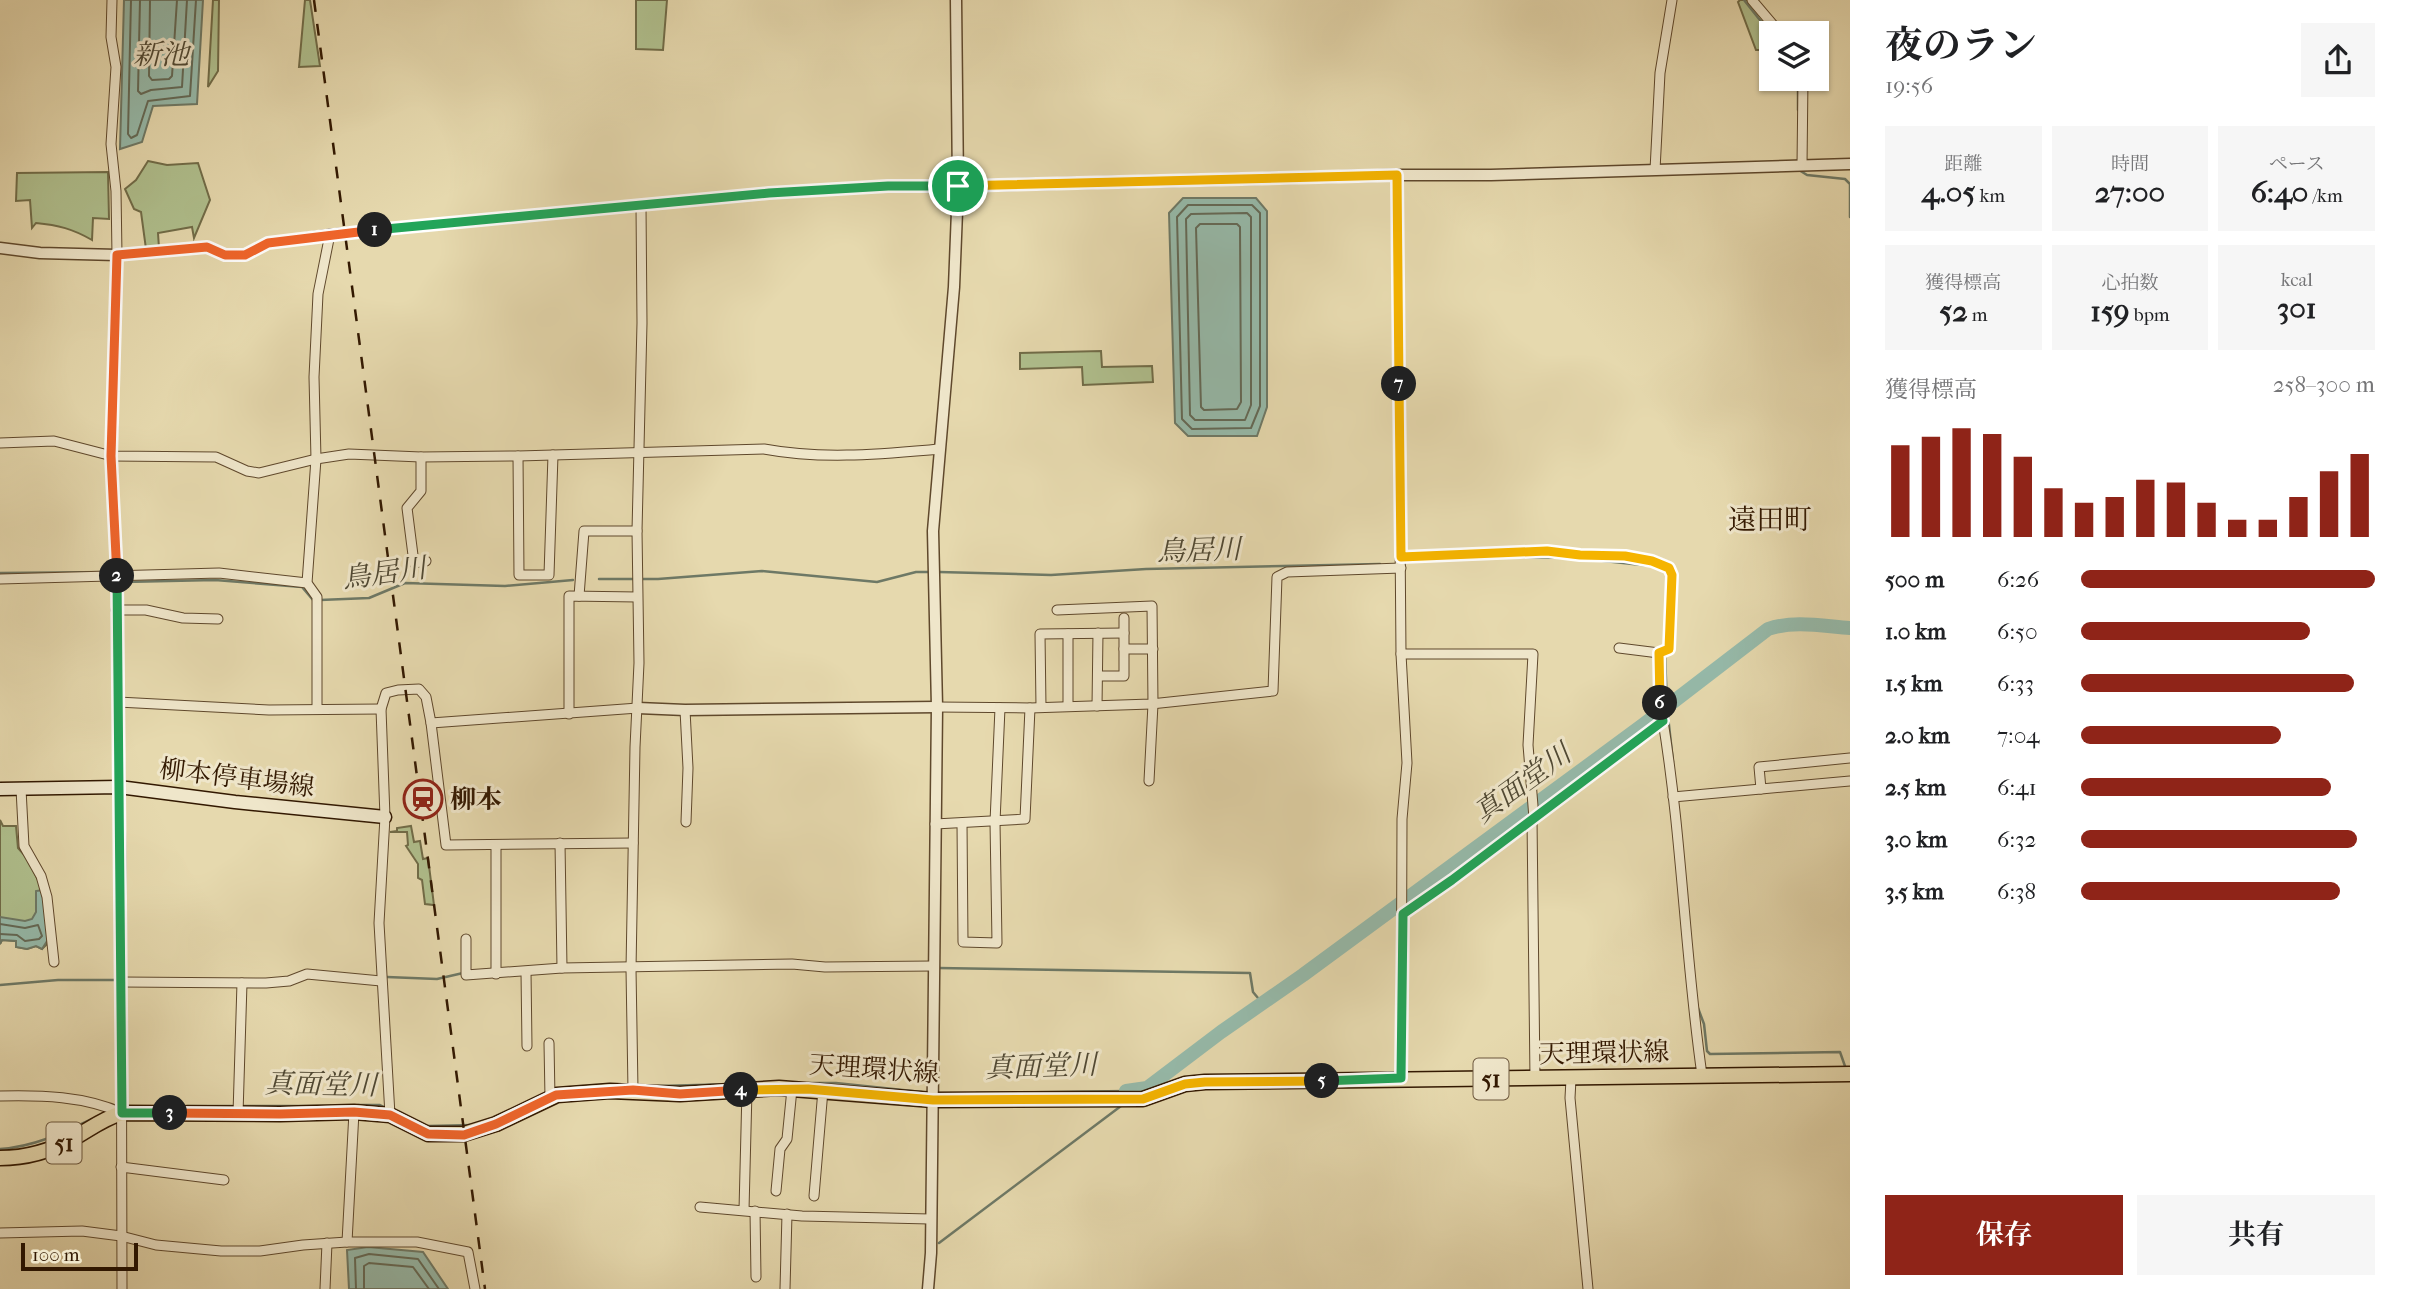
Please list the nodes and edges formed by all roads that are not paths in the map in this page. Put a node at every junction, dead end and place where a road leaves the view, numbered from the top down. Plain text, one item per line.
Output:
1 (112, 0) edge
2 (956, 0) edge
3 (1672, 0) edge
4 (1752, 0) edge
5 (1770, 21) edge
6 (1803, 91) edge
7 (1850, 164) edge
8 (1802, 165) junction
9 (1655, 170) junction
10 (1397, 175) junction
11 (958, 186) junction
12 (641, 206) junction
13 (330, 234) junction
14 (0, 248) edge
15 (117, 255) junction
16 (0, 443) edge
17 (940, 449) junction
18 (637, 451) junction
19 (553, 455) junction
20 (111, 456) junction
21 (518, 456) junction
22 (421, 457) junction
23 (316, 459) junction
24 (637, 531) junction
25 (1401, 557) junction
26 (426, 561) dead end
27 (1401, 568) junction
28 (117, 577) junction
29 (0, 579) edge
30 (307, 583) junction
31 (579, 596) junction
32 (637, 597) junction
33 (116, 610) junction
34 (1058, 610) dead end
35 (1124, 618) dead end
36 (218, 619) dead end
37 (1098, 633) junction
38 (1124, 633) junction
39 (1068, 634) junction
40 (1619, 648) dead end
41 (1124, 649) junction
42 (1153, 649) junction
43 (1659, 653) junction
44 (1401, 654) junction
45 (1098, 676) junction
46 (118, 702) junction
47 (1153, 704) junction
48 (1097, 705) junction
49 (1068, 706) junction
50 (937, 707) junction
51 (1041, 707) junction
52 (317, 708) junction
53 (638, 708) junction
54 (1000, 708) junction
55 (1030, 708) junction
56 (381, 709) junction
57 (685, 710) junction
58 (569, 714) junction
59 (1663, 719) junction
60 (430, 723) junction
61 (1850, 758) edge
62 (1149, 781) dead end
63 (1850, 781) edge
64 (120, 787) junction
65 (0, 789) edge
66 (21, 789) junction
67 (1761, 789) junction
68 (1672, 797) junction
69 (385, 817) junction
70 (1533, 817) junction
71 (686, 822) dead end
72 (995, 822) junction
73 (962, 823) junction
74 (935, 824) junction
75 (560, 843) junction
76 (633, 843) junction
77 (496, 845) junction
78 (1403, 912) junction
79 (466, 939) dead end
80 (54, 962) dead end
81 (933, 966) junction
82 (562, 968) junction
83 (631, 969) junction
84 (526, 972) junction
85 (496, 974) junction
86 (381, 981) junction
87 (121, 982) junction
88 (242, 982) junction
89 (549, 1043) dead end
90 (527, 1046) dead end
91 (1846, 1074) edge
92 (1702, 1075) junction
93 (1401, 1078) junction
94 (1535, 1079) junction
95 (1571, 1079) junction
96 (792, 1088) junction
97 (633, 1090) junction
98 (747, 1090) junction
99 (824, 1090) junction
100 (0, 1097) edge
101 (550, 1098) junction
102 (933, 1100) junction
103 (354, 1112) junction
104 (122, 1113) junction
105 (238, 1114) junction
106 (390, 1115) junction
107 (0, 1158) edge
108 (121, 1167) junction
109 (224, 1180) dead end
110 (776, 1191) dead end
111 (814, 1196) dead end
112 (700, 1207) dead end
113 (744, 1210) junction
114 (755, 1211) junction
115 (787, 1214) junction
116 (930, 1219) junction
117 (0, 1233) edge
118 (121, 1236) junction
119 (347, 1242) junction
120 (327, 1243) junction
121 (755, 1277) dead end
122 (122, 1289) edge
123 (325, 1289) edge
124 (475, 1289) edge
125 (785, 1289) edge
126 (928, 1289) edge
127 (1588, 1289) edge

1 - 15 street
2 - 11 street
3 - 9 street
4 - 5 street
6 - 8 street
7 - 8 street
8 - 9 street
9 - 10 street
10 - 11 street
10 - 25 street
11 - 12 street
11 - 17 street
12 - 13 street
12 - 18 street
13 - 15 street
13 - 23 street
14 - 15 street
15 - 20 street
16 - 20 street
17 - 18 street
17 - 50 street
18 - 19 street
18 - 24 street
19 - 21 street
19 - 21 street
20 - 23 street
20 - 28 street
21 - 22 street
22 - 23 street
22 - 26 street
23 - 30 street
24 - 31 street
24 - 32 street
25 - 27 street
25 - 43 street
27 - 44 street
27 - 47 street
28 - 29 street
28 - 30 street
28 - 33 street
30 - 52 street
31 - 32 street
31 - 58 street
32 - 53 street
33 - 36 street
33 - 46 street
34 - 42 street
35 - 38 street
37 - 38 street
37 - 39 street
37 - 45 street
38 - 41 street
39 - 49 street
39 - 51 street
40 - 43 street
41 - 42 street
41 - 45 street
42 - 47 street
43 - 59 street
44 - 70 street
44 - 78 street
45 - 48 street
46 - 52 street
46 - 64 street
47 - 48 street
47 - 62 street
48 - 49 street
49 - 51 street
50 - 54 street
50 - 57 street
50 - 74 street
51 - 55 street
52 - 56 street
53 - 57 street
53 - 58 street
53 - 76 street
54 - 55 street
54 - 72 street
55 - 72 street
56 - 60 street
56 - 69 street
57 - 71 street
58 - 60 street
59 - 68 street
59 - 70 street
60 - 77 street
61 - 67 street
63 - 67 street
64 - 66 main road, 柳本停車場線
64 - 69 main road, 柳本停車場線
64 - 87 street
65 - 66 main road, 柳本停車場線
66 - 80 street
67 - 68 street
68 - 92 street
69 - 86 street
70 - 78 street
70 - 94 street
72 - 73 street
72 - 73 street
73 - 74 street
74 - 81 street
75 - 76 street
75 - 77 street
75 - 82 street
76 - 83 street
77 - 85 street
78 - 93 street
79 - 85 street
81 - 83 street
81 - 102 street
82 - 83 street
82 - 84 street
83 - 97 street
84 - 85 street
84 - 90 street
86 - 88 street
86 - 106 street
87 - 88 street
87 - 104 street
88 - 105 street
89 - 101 street
91 - 92 main road, 天理環状線 / 51
92 - 95 main road, 天理環状線 / 51
93 - 94 main road, 天理環状線 / 51
93 - 102 main road, 天理環状線 / 51
94 - 95 main road, 天理環状線 / 51
95 - 127 street
96 - 98 main road, 天理環状線 / 51
96 - 99 main road, 天理環状線 / 51
96 - 110 street
97 - 98 main road, 天理環状線 / 51
97 - 101 main road, 天理環状線 / 51
98 - 113 street
99 - 102 main road, 天理環状線 / 51
99 - 111 street
100 - 104 street
101 - 106 main road, 天理環状線 / 51
102 - 116 street
103 - 105 main road, 天理環状線 / 51
103 - 106 main road, 天理環状線 / 51
103 - 119 street
104 - 105 main road, 天理環状線 / 51
104 - 107 main road, 天理環状線 / 51
104 - 108 street
108 - 109 street
108 - 118 street
112 - 113 street
113 - 114 street
114 - 115 street
114 - 121 street
115 - 116 street
115 - 125 street
116 - 126 street
117 - 118 street
118 - 120 street
118 - 122 street
119 - 120 street
119 - 124 street
120 - 123 street

